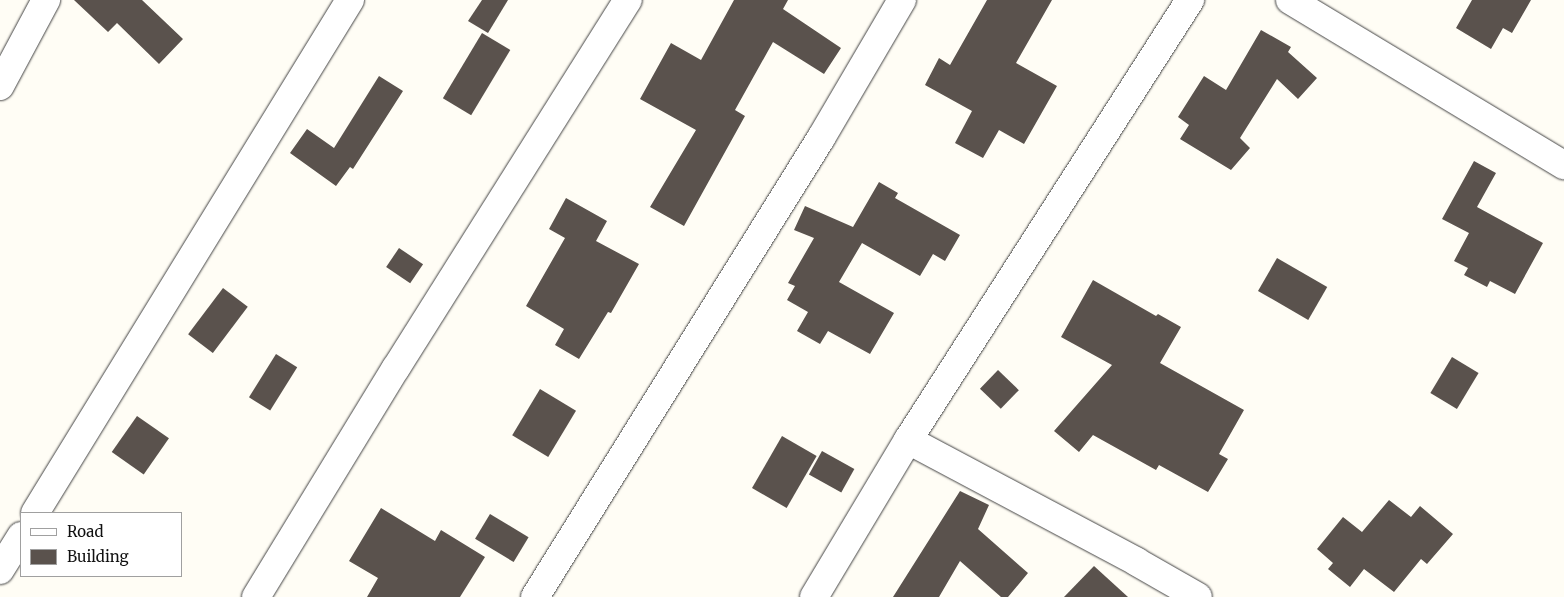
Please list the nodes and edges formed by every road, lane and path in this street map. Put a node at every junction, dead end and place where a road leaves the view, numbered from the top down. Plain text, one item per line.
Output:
1 (350, 0) edge
2 (628, 0) edge
3 (902, 0) edge
4 (1190, 0) edge
5 (1290, 0) edge
6 (37, 3) edge
7 (0, 86) edge
8 (1564, 165) edge
9 (908, 440) junction
10 (36, 512) edge
11 (20, 538) edge
12 (0, 570) edge
13 (256, 597) edge
14 (535, 597) edge
15 (814, 597) edge
16 (1198, 597) edge

1 - 10 street
2 - 13 street
3 - 14 street
4 - 9 street
5 - 8 street
6 - 7 street
9 - 15 street
9 - 16 street
11 - 12 street

